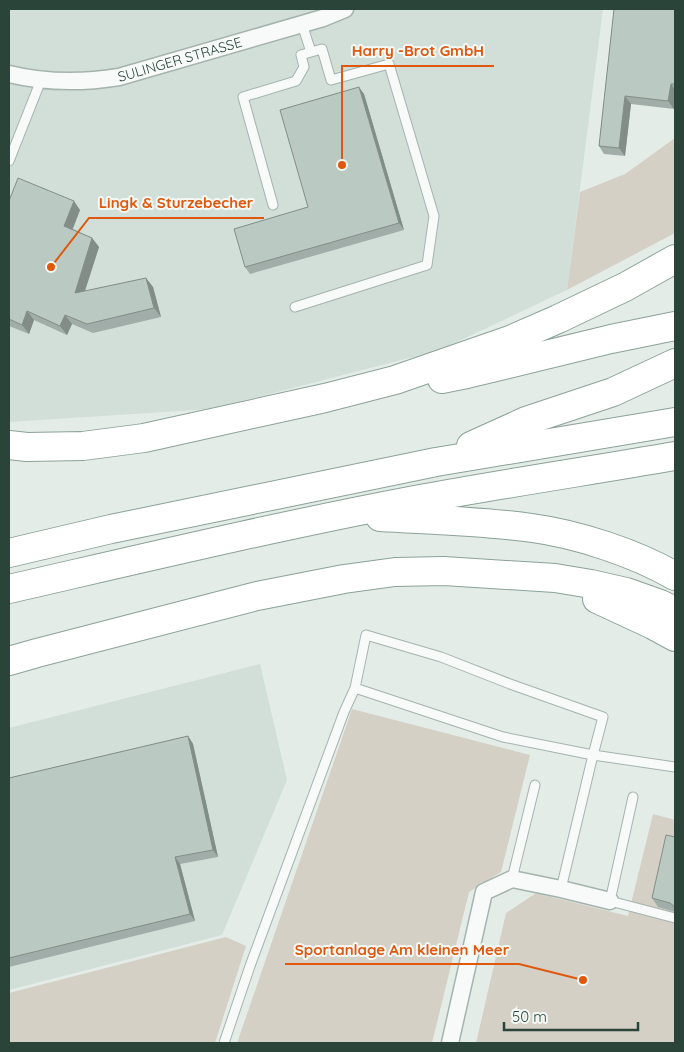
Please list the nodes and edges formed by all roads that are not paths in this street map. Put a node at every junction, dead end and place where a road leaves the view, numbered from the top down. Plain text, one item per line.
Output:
1 (345, 9) edge
2 (302, 24) junction
3 (311, 52) junction
4 (9, 74) edge
5 (41, 80) junction
6 (9, 161) edge
7 (273, 205) dead end
8 (675, 259) edge
9 (295, 307) dead end
10 (675, 326) edge
11 (675, 363) edge
12 (325, 398) junction
13 (675, 422) edge
14 (9, 445) edge
15 (675, 456) edge
16 (436, 462) junction
17 (341, 515) junction
18 (9, 553) edge
19 (514, 575) junction
20 (675, 576) edge
21 (9, 589) edge
22 (675, 611) edge
23 (675, 637) edge
24 (9, 661) edge
25 (355, 688) junction
26 (594, 755) junction
27 (675, 767) edge
28 (535, 785) dead end
29 (633, 797) dead end
30 (512, 879) junction
31 (561, 889) junction
32 (610, 901) junction
33 (675, 918) edge
34 (224, 1043) edge
35 (450, 1043) edge

1 - 2 street, SULINGER STRASSE
2 - 3 lane
2 - 5 street, SULINGER STRASSE
3 - 7 lane
3 - 9 lane
4 - 5 street, SULINGER STRASSE
5 - 6 lane
8 - 12 highway
10 - 12 highway
11 - 16 highway
12 - 14 highway
13 - 16 highway
15 - 17 highway
16 - 18 highway
17 - 20 highway
17 - 21 highway
19 - 22 highway
19 - 23 highway
19 - 24 highway
25 - 26 lane
25 - 26 lane
25 - 34 lane
26 - 27 lane
26 - 31 lane
28 - 30 lane
29 - 32 lane
30 - 31 street
30 - 35 street
31 - 32 street
32 - 33 lane

